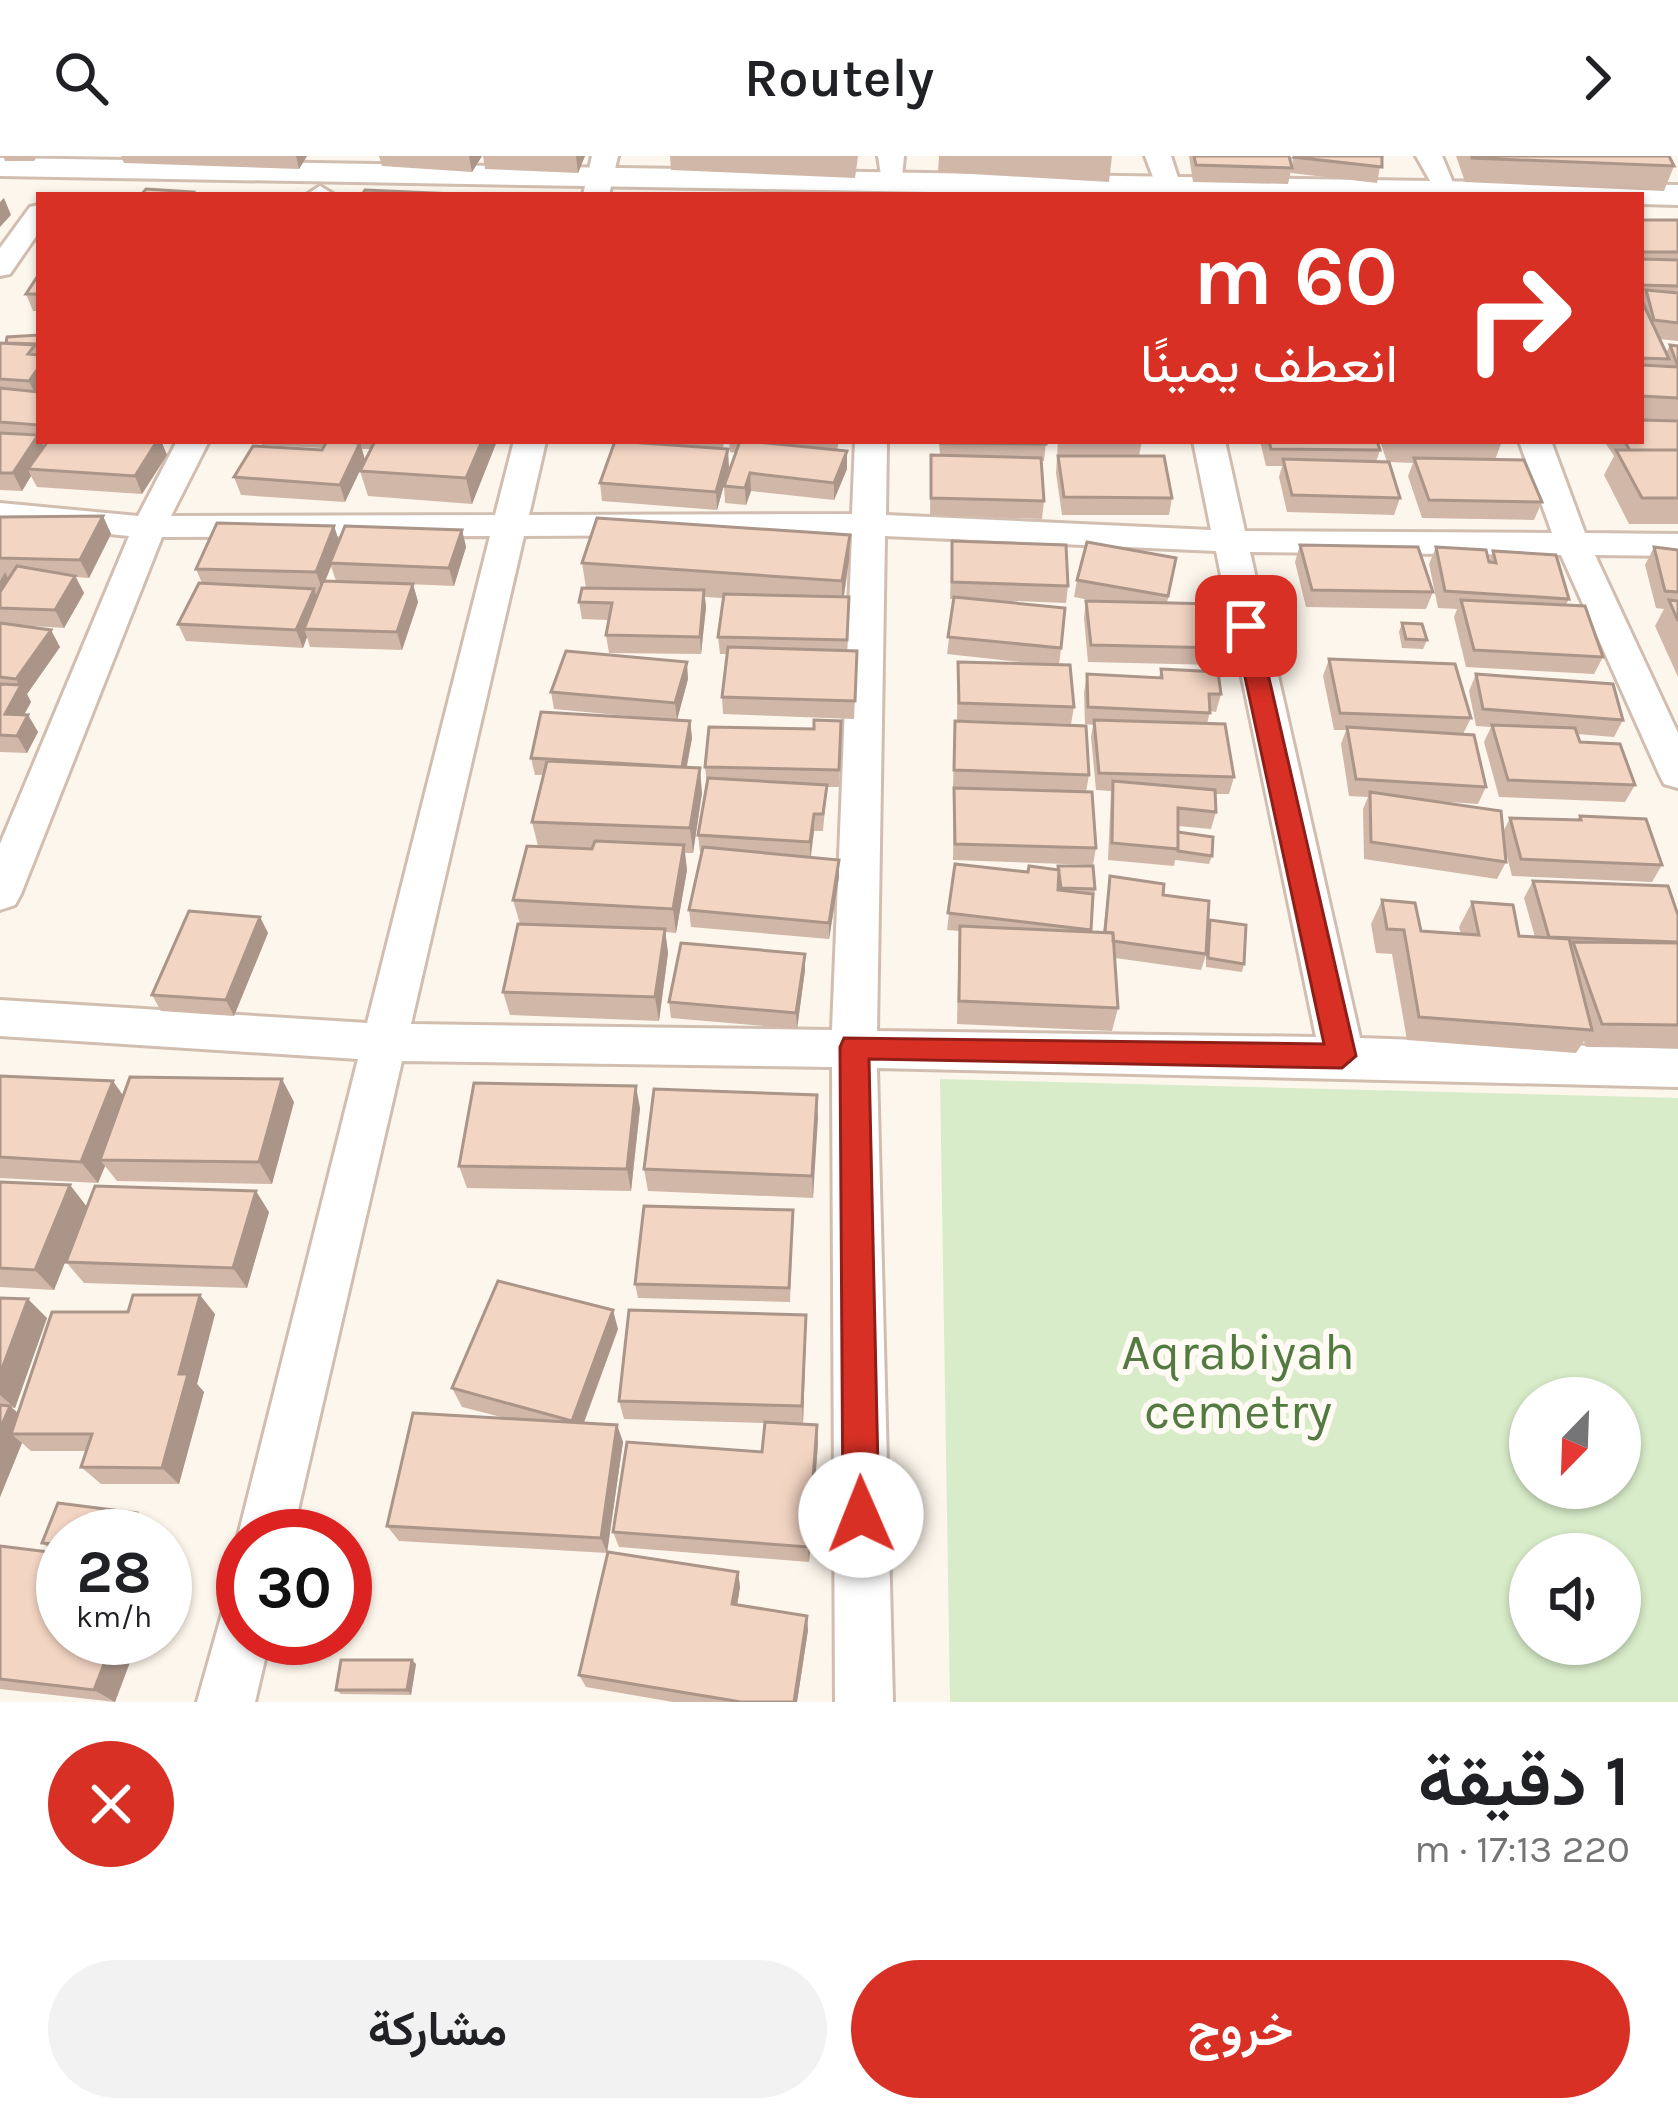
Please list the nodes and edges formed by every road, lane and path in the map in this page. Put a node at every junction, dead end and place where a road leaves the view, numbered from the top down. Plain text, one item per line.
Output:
1 (1429, 156) edge
2 (0, 167) edge
3 (891, 169) edge
4 (1163, 171) edge
5 (600, 176) edge
6 (327, 179) edge
7 (58, 184) edge
8 (0, 188) edge
9 (1448, 191) junction
10 (414, 192) edge
11 (1506, 192) edge
12 (1644, 194) edge
13 (1678, 195) edge
14 (36, 216) edge
15 (1644, 216) edge
16 (1678, 217) edge
17 (0, 268) edge
18 (191, 444) edge
19 (529, 444) edge
20 (871, 444) edge
21 (1210, 444) edge
22 (1536, 444) edge
23 (0, 513) edge
24 (866, 525) junction
25 (149, 526) junction
26 (507, 526) junction
27 (1571, 540) junction
28 (1226, 541) junction
29 (1678, 544) edge
30 (1678, 775) edge
31 (0, 894) edge
32 (0, 1018) edge
33 (382, 1042) junction
34 (854, 1047) junction
35 (1342, 1056) junction
36 (1678, 1068) edge
37 (271, 1509) edge
38 (235, 1665) edge
39 (226, 1702) edge
40 (864, 1702) edge

1 - 9 street
2 - 7 street
3 - 4 street
3 - 5 street
4 - 9 street
5 - 6 street
6 - 7 street
6 - 10 street
7 - 8 street
9 - 11 street
12 - 13 street
14 - 17 street
15 - 16 street
18 - 25 street
19 - 26 street
20 - 24 street
21 - 28 street
22 - 27 street
23 - 25 street
24 - 26 street
24 - 28 street
24 - 34 street
25 - 26 street
25 - 31 street
26 - 33 street
27 - 28 street
27 - 29 street
27 - 30 street
28 - 35 street
32 - 33 street
33 - 34 street
33 - 37 street
34 - 35 street
34 - 40 street
35 - 36 street
38 - 39 street

